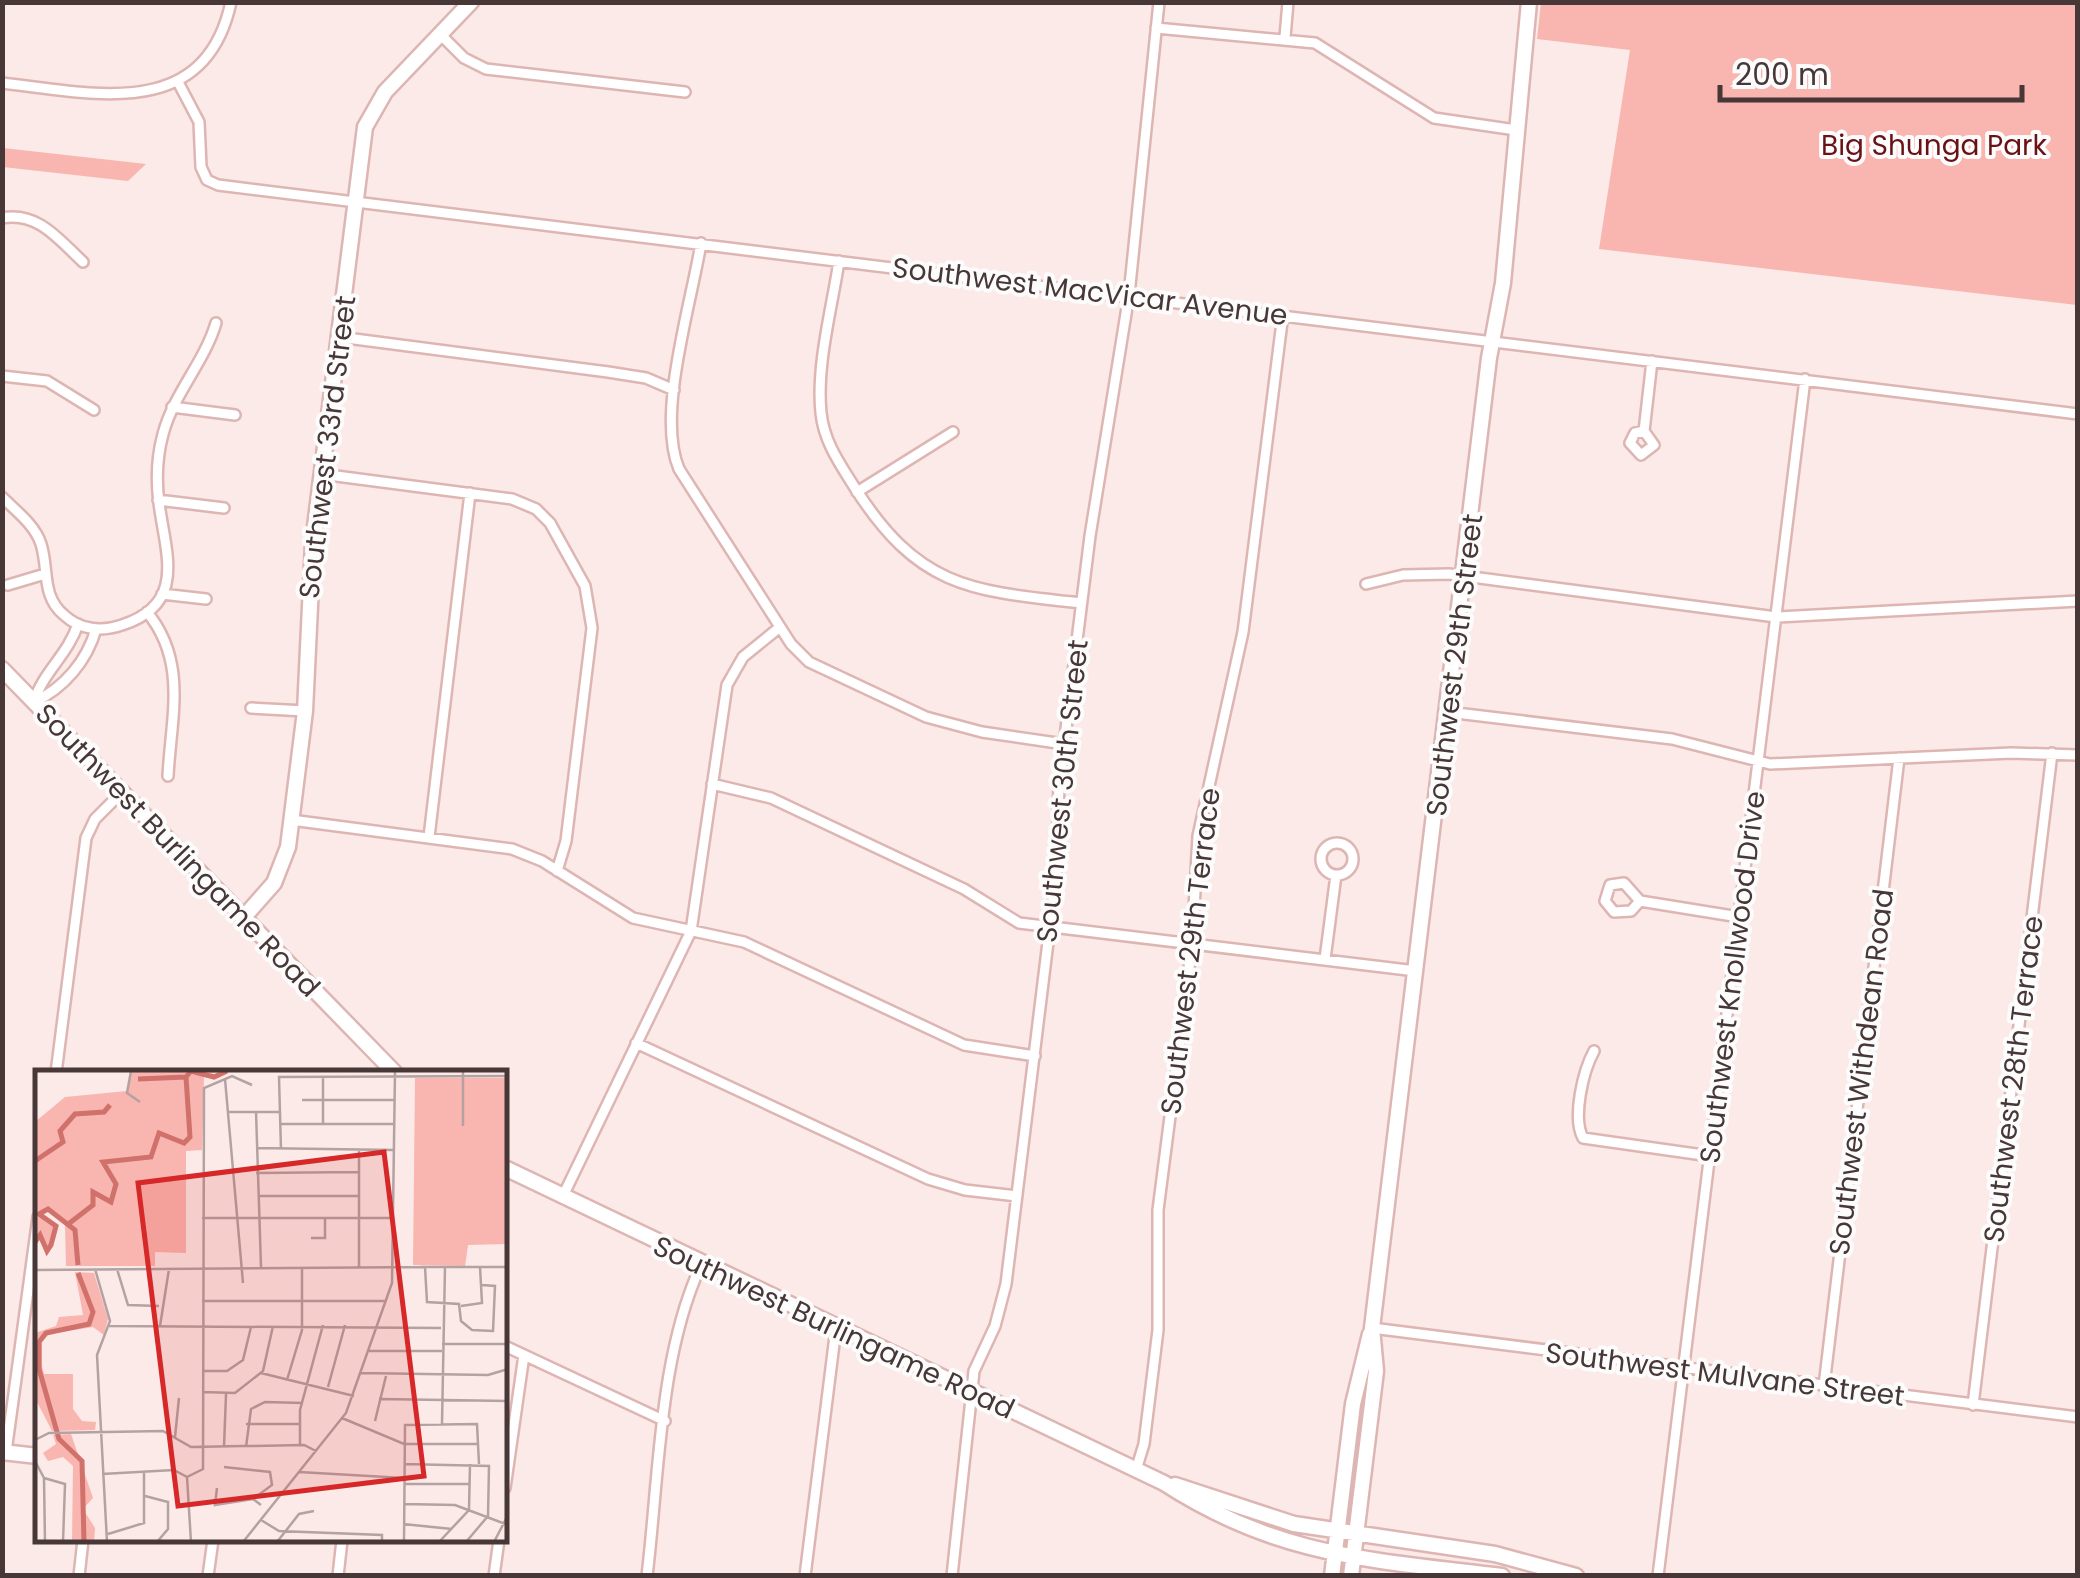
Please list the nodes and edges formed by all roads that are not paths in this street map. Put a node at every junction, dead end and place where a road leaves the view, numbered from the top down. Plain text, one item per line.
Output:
1 (231, 2) edge
2 (471, 2) edge
3 (1158, 2) edge
4 (1288, 2) edge
5 (1529, 2) edge
6 (1156, 28) junction
7 (441, 35) junction
8 (1284, 36) junction
9 (2, 82) edge
10 (178, 82) junction
11 (684, 92) dead end
12 (1516, 130) junction
13 (355, 201) junction
14 (2, 218) edge
15 (701, 244) junction
16 (839, 261) junction
17 (82, 262) dead end
18 (1129, 294) junction
19 (1283, 314) junction
20 (216, 324) dead end
21 (339, 337) junction
22 (1493, 340) junction
23 (1652, 360) junction
24 (2, 376) edge
25 (1805, 379) junction
26 (674, 390) junction
27 (172, 407) junction
28 (94, 410) dead end
29 (2078, 414) edge
30 (235, 415) dead end
31 (1644, 431) dead end
32 (954, 432) dead end
33 (321, 474) junction
34 (857, 492) junction
35 (470, 493) junction
36 (2, 497) edge
37 (158, 500) junction
38 (224, 508) dead end
39 (45, 574) junction
40 (1465, 576) junction
41 (1366, 584) dead end
42 (8, 585) dead end
43 (162, 594) junction
44 (206, 599) dead end
45 (2078, 602) edge
46 (1081, 603) junction
47 (148, 612) junction
48 (1776, 617) junction
49 (78, 624) junction
50 (780, 627) junction
51 (96, 629) junction
52 (2, 669) edge
53 (34, 702) junction
54 (250, 708) dead end
55 (304, 711) junction
56 (1448, 712) junction
57 (1064, 744) junction
58 (2052, 753) junction
59 (2078, 755) edge
60 (1900, 758) junction
61 (1758, 763) junction
62 (168, 776) dead end
63 (712, 784) junction
64 (122, 792) junction
65 (291, 820) junction
66 (429, 838) junction
67 (557, 871) junction
68 (1336, 876) dead end
69 (1640, 901) dead end
70 (244, 917) junction
71 (1739, 917) junction
72 (1050, 928) junction
73 (691, 931) junction
74 (1192, 945) junction
75 (1325, 960) junction
76 (1416, 971) junction
77 (636, 1044) junction
78 (1594, 1051) dead end
79 (1035, 1056) junction
80 (56, 1070) edge
81 (392, 1070) edge
82 (1710, 1156) junction
83 (508, 1170) edge
84 (1017, 1196) junction
85 (562, 1198) junction
86 (35, 1238) edge
87 (702, 1263) junction
88 (836, 1328) junction
89 (1372, 1328) junction
90 (508, 1347) edge
91 (524, 1355) junction
92 (1683, 1368) junction
93 (1824, 1386) junction
94 (974, 1393) junction
95 (1973, 1405) junction
96 (2078, 1417) edge
97 (666, 1421) junction
98 (4, 1452) edge
99 (35, 1456) edge
100 (508, 1467) edge
101 (1136, 1470) junction
102 (1164, 1483) junction
103 (1336, 1532) junction
104 (1356, 1536) junction
105 (83, 1543) edge
106 (213, 1543) edge
107 (342, 1543) edge
108 (498, 1543) edge
109 (1334, 1554) junction
110 (1354, 1556) junction
111 (78, 1576) edge
112 (208, 1576) edge
113 (338, 1576) edge
114 (494, 1576) edge
115 (647, 1576) edge
116 (805, 1576) edge
117 (952, 1576) edge
118 (1332, 1576) edge
119 (1351, 1576) edge
120 (1502, 1576) edge
121 (1576, 1576) edge
122 (1658, 1576) edge

1 - 10 street
2 - 7 main road, Southwest 33rd Street
3 - 6 street, Southwest 30th Street
4 - 8 street
5 - 12 main road, Southwest 29th Street
6 - 8 street
6 - 18 street, Southwest 30th Street
7 - 11 street
7 - 13 main road, Southwest 33rd Street
8 - 12 street
9 - 10 street
10 - 13 street, Southwest MacVicar Avenue
12 - 22 main road, Southwest 29th Street
13 - 15 street, Southwest MacVicar Avenue
13 - 21 main road, Southwest 33rd Street
14 - 17 street
15 - 16 street, Southwest MacVicar Avenue
15 - 26 street
16 - 18 street, Southwest MacVicar Avenue
16 - 34 street
18 - 19 street, Southwest MacVicar Avenue
18 - 46 street, Southwest 30th Street
19 - 22 street, Southwest MacVicar Avenue
19 - 74 street, Southwest 29th Terrace
20 - 27 street
21 - 26 street
21 - 33 main road, Southwest 33rd Street
22 - 23 street, Southwest MacVicar Avenue
22 - 40 main road, Southwest 29th Street
23 - 25 street, Southwest MacVicar Avenue
23 - 31 street
24 - 28 street
25 - 29 street, Southwest MacVicar Avenue
25 - 48 street, Southwest Knollwood Drive
26 - 50 street
27 - 30 street
27 - 37 street
32 - 34 street
33 - 35 street
33 - 55 main road, Southwest 33rd Street
34 - 46 street
35 - 66 street
35 - 67 street
36 - 39 street
37 - 38 street
37 - 43 street
39 - 42 street
39 - 49 street
40 - 41 street
40 - 48 street
40 - 56 main road, Southwest 29th Street
43 - 44 street
43 - 47 street
45 - 48 street
46 - 57 street, Southwest 30th Street
47 - 51 street
47 - 62 street
48 - 61 street, Southwest Knollwood Drive
49 - 51 street
49 - 53 street
50 - 57 street
50 - 63 street
51 - 53 street
52 - 53 main road, Southwest Burlingame Road
53 - 64 main road, Southwest Burlingame Road
54 - 55 street
55 - 65 main road, Southwest 33rd Street
56 - 61 street
56 - 76 main road, Southwest 29th Street
57 - 72 street, Southwest 30th Street
58 - 59 street
58 - 60 street
58 - 95 street, Southwest 28th Terrace
60 - 61 street
60 - 93 street, Southwest Withdean Road
61 - 71 street, Southwest Knollwood Drive
63 - 72 street
63 - 73 street
64 - 70 main road, Southwest Burlingame Road
64 - 80 street
65 - 66 street
65 - 70 main road, Southwest 33rd Street
66 - 67 street
67 - 73 street
68 - 75 street
69 - 71 street
70 - 81 main road, Southwest Burlingame Road
71 - 82 street, Southwest Knollwood Drive
72 - 74 street
72 - 79 street, Southwest 30th Street
73 - 77 street
73 - 79 street
74 - 75 street
74 - 101 street, Southwest 29th Terrace
75 - 76 street
76 - 89 main road, Southwest 29th Street
77 - 84 street
77 - 85 street
78 - 82 street
79 - 84 street, Southwest 30th Street
82 - 92 street, Southwest Knollwood Drive
83 - 85 main road, Southwest Burlingame Road
84 - 94 street, Southwest 30th Street
85 - 87 main road, Southwest Burlingame Road
86 - 98 street
87 - 88 main road, Southwest Burlingame Road
87 - 97 street
88 - 94 main road, Southwest Burlingame Road
88 - 116 street
89 - 92 street, Southwest Mulvane Street
89 - 103 main road, Southwest 29th Street
89 - 104 main road, Southwest 29th Street
90 - 91 street
91 - 97 street
91 - 100 street
92 - 93 street, Southwest Mulvane Street
92 - 122 street, Southwest Knollwood Drive
93 - 95 street, Southwest Mulvane Street
94 - 101 main road, Southwest Burlingame Road
94 - 117 street, Southwest 30th Street
95 - 96 street, Southwest Mulvane Street
97 - 115 street
98 - 99 main road
101 - 102 main road, Southwest Burlingame Road
102 - 103 main road, Southwest Burlingame Road
102 - 109 main road, Southwest Burlingame Road
103 - 104 main road, Southwest Burlingame Road
103 - 109 main road, Southwest 29th Street
104 - 110 main road, Southwest 29th Street
104 - 121 main road, Southwest Burlingame Road
105 - 111 street
106 - 112 street
107 - 113 street
108 - 114 street
109 - 110 main road, Southwest Burlingame Road
109 - 118 main road, Southwest 29th Street
110 - 119 main road, Southwest 29th Street
110 - 120 main road, Southwest Burlingame Road

